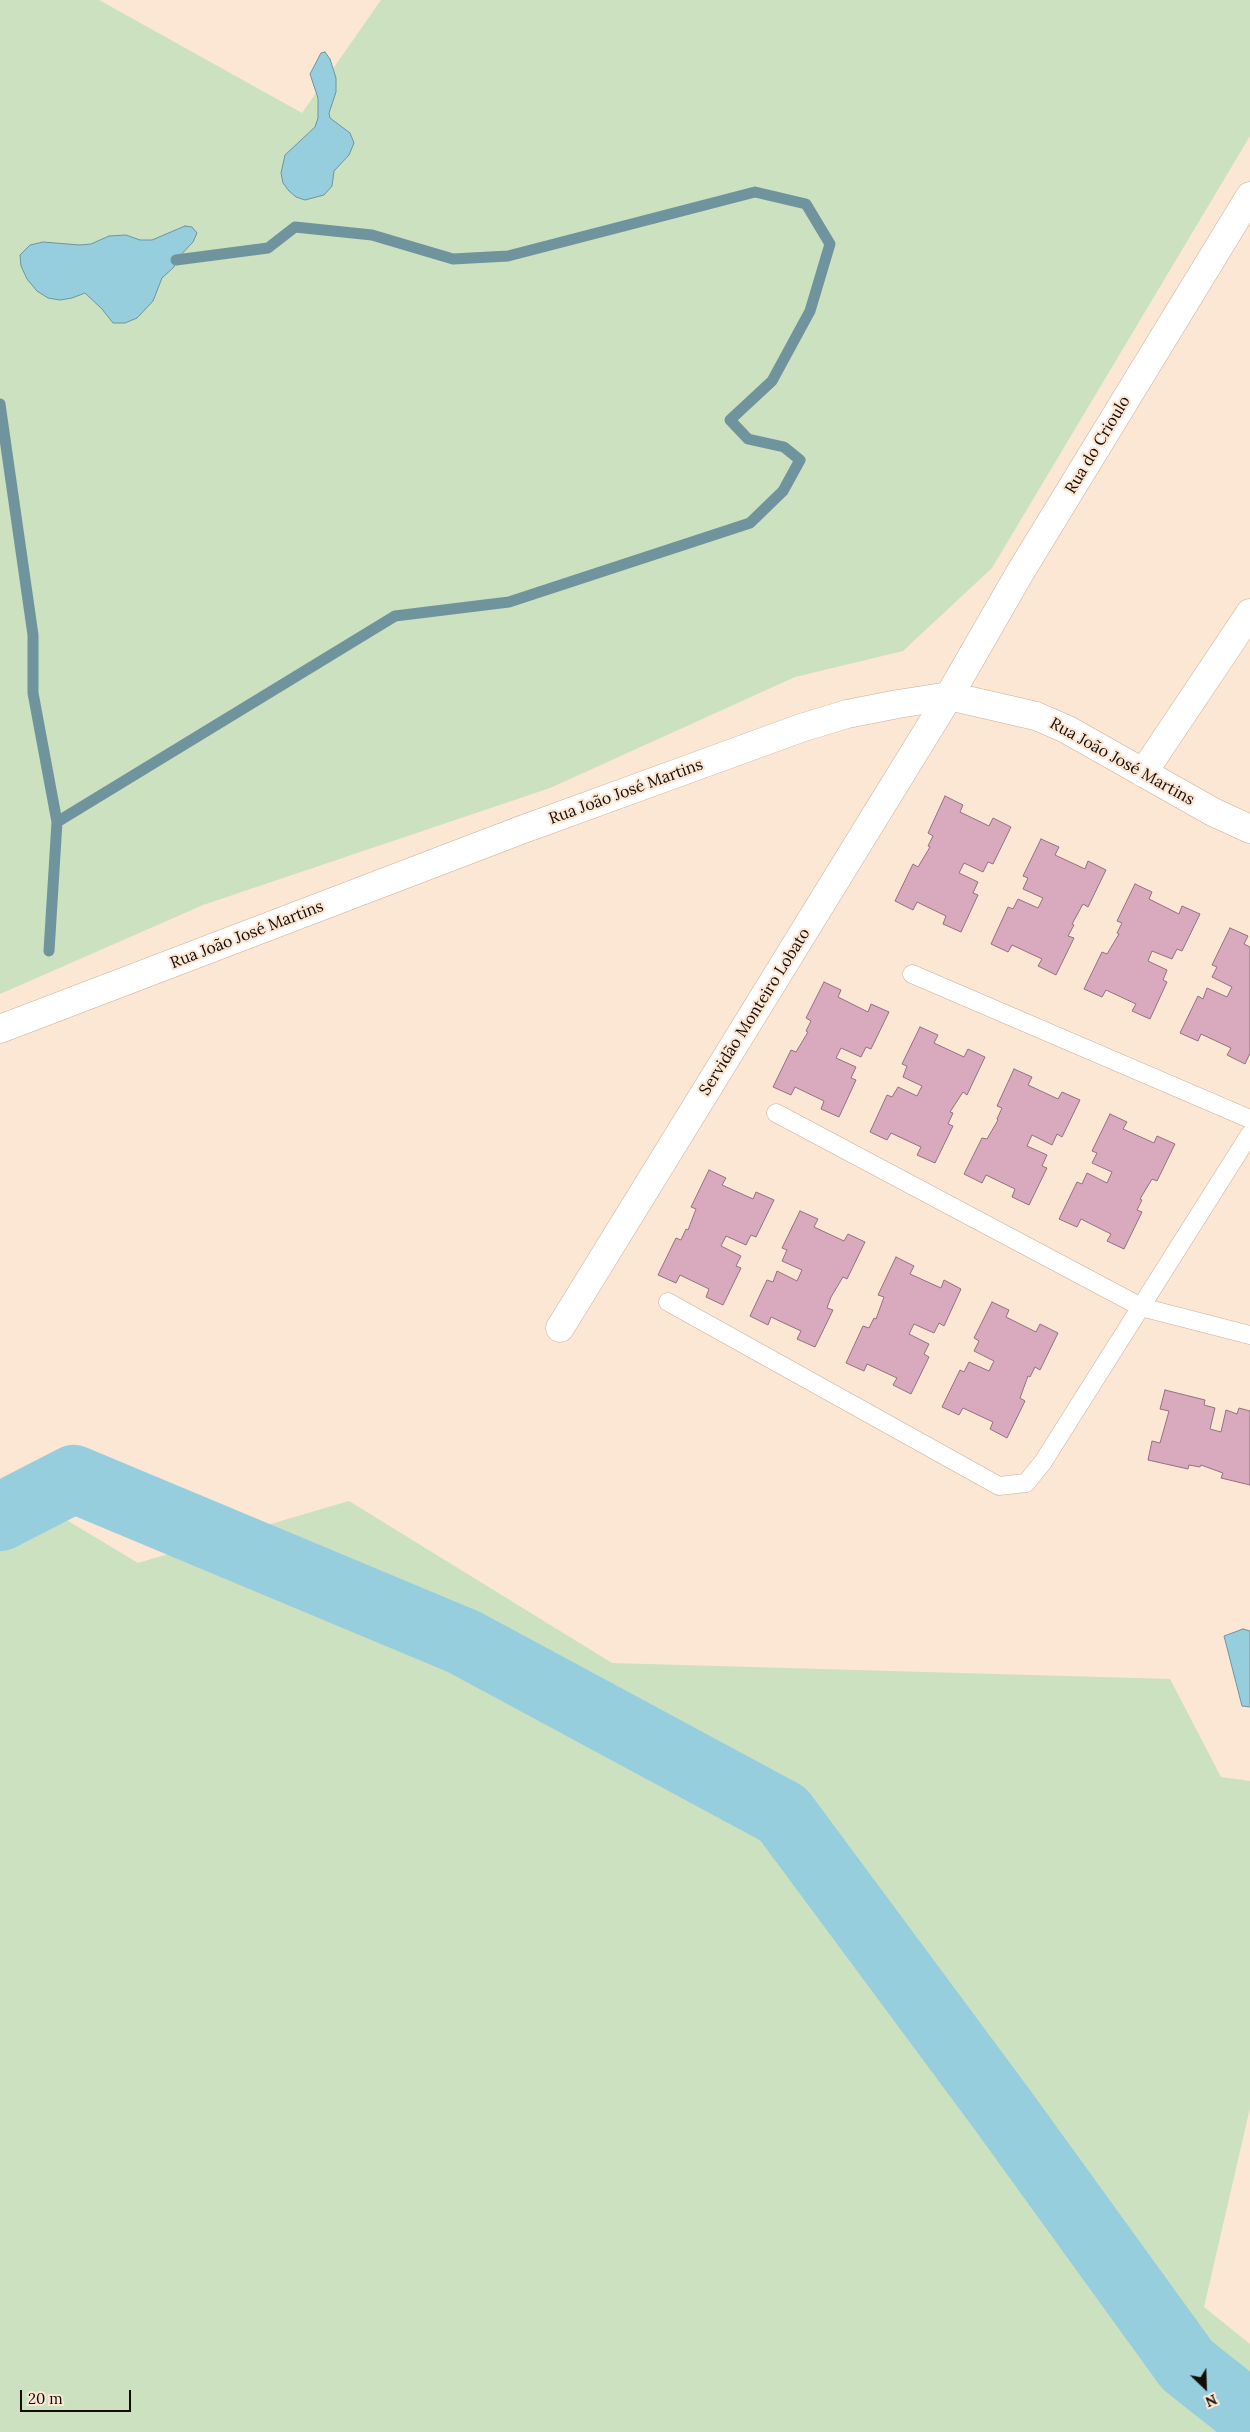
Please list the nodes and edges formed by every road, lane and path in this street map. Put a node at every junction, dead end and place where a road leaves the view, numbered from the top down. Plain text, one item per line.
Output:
1 (1250, 196) edge
2 (1250, 614) edge
3 (949, 696) junction
4 (1143, 773) junction
5 (1250, 828) edge
6 (912, 974) dead end
7 (0, 1029) edge
8 (776, 1113) dead end
9 (1250, 1119) edge
10 (1250, 1134) edge
11 (668, 1302) dead end
12 (1141, 1307) junction
13 (560, 1328) dead end
14 (1250, 1335) edge

1 - 3 street, Rua do Crioulo
2 - 4 street
3 - 4 street, Rua João José Martins
3 - 7 street, Rua João José Martins
3 - 13 street, Servidão Monteiro Lobato
4 - 5 street, Rua João José Martins
6 - 9 lane
8 - 12 lane
10 - 12 lane
11 - 12 lane
12 - 14 lane

